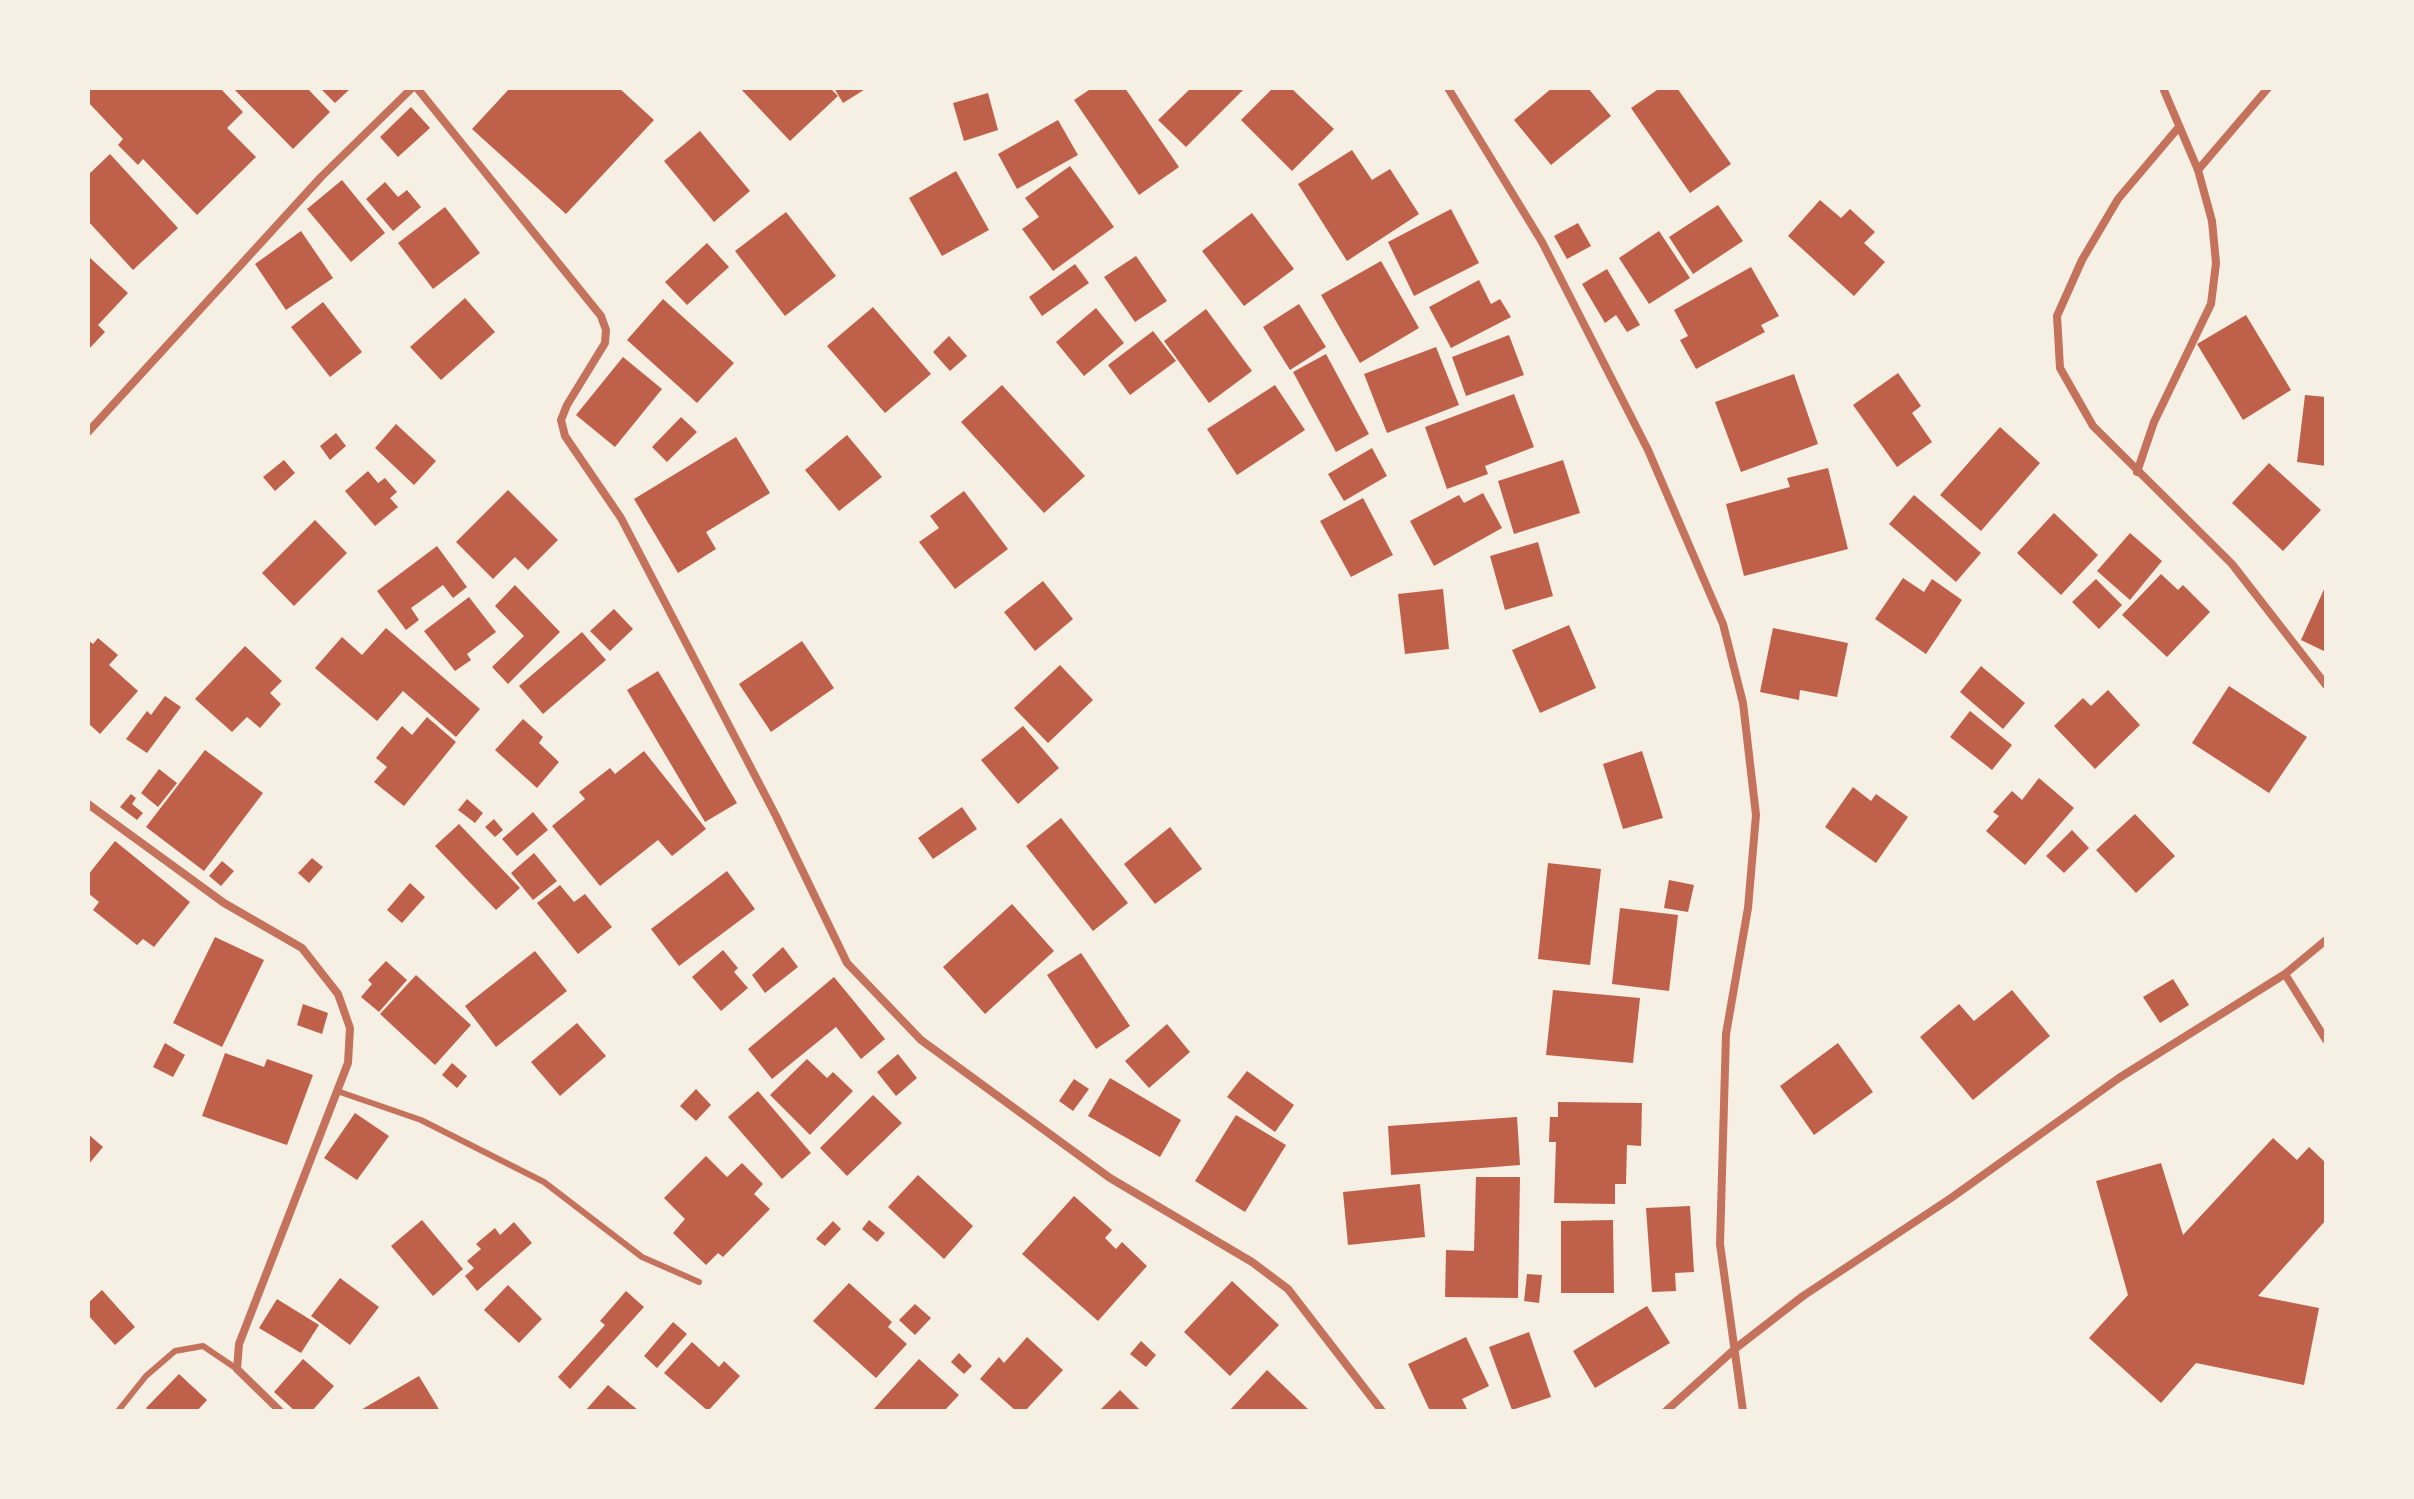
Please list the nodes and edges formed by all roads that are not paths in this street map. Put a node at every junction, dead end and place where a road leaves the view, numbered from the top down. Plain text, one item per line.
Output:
1 (414, 88) edge
2 (1448, 88) edge
3 (2163, 88) edge
4 (2268, 88) edge
5 (2178, 128) junction
6 (2198, 170) junction
7 (88, 432) edge
8 (2137, 472) junction
9 (2326, 685) edge
10 (88, 804) edge
11 (2326, 940) edge
12 (2285, 974) junction
13 (2326, 1040) edge
14 (336, 1090) junction
15 (699, 1282) dead end
16 (1736, 1348) junction
17 (237, 1369) junction
18 (118, 1411) edge
19 (280, 1411) edge
20 (1382, 1411) edge
21 (1666, 1411) edge
22 (1743, 1411) edge

1 - 7 street
1 - 20 street
2 - 16 street
3 - 5 street
4 - 6 street
5 - 6 street
5 - 8 street
6 - 8 street
8 - 9 street
10 - 14 street
11 - 12 street
12 - 13 street
12 - 16 street
14 - 15 lane
14 - 17 street
16 - 21 street
16 - 22 street
17 - 18 lane
17 - 19 street

